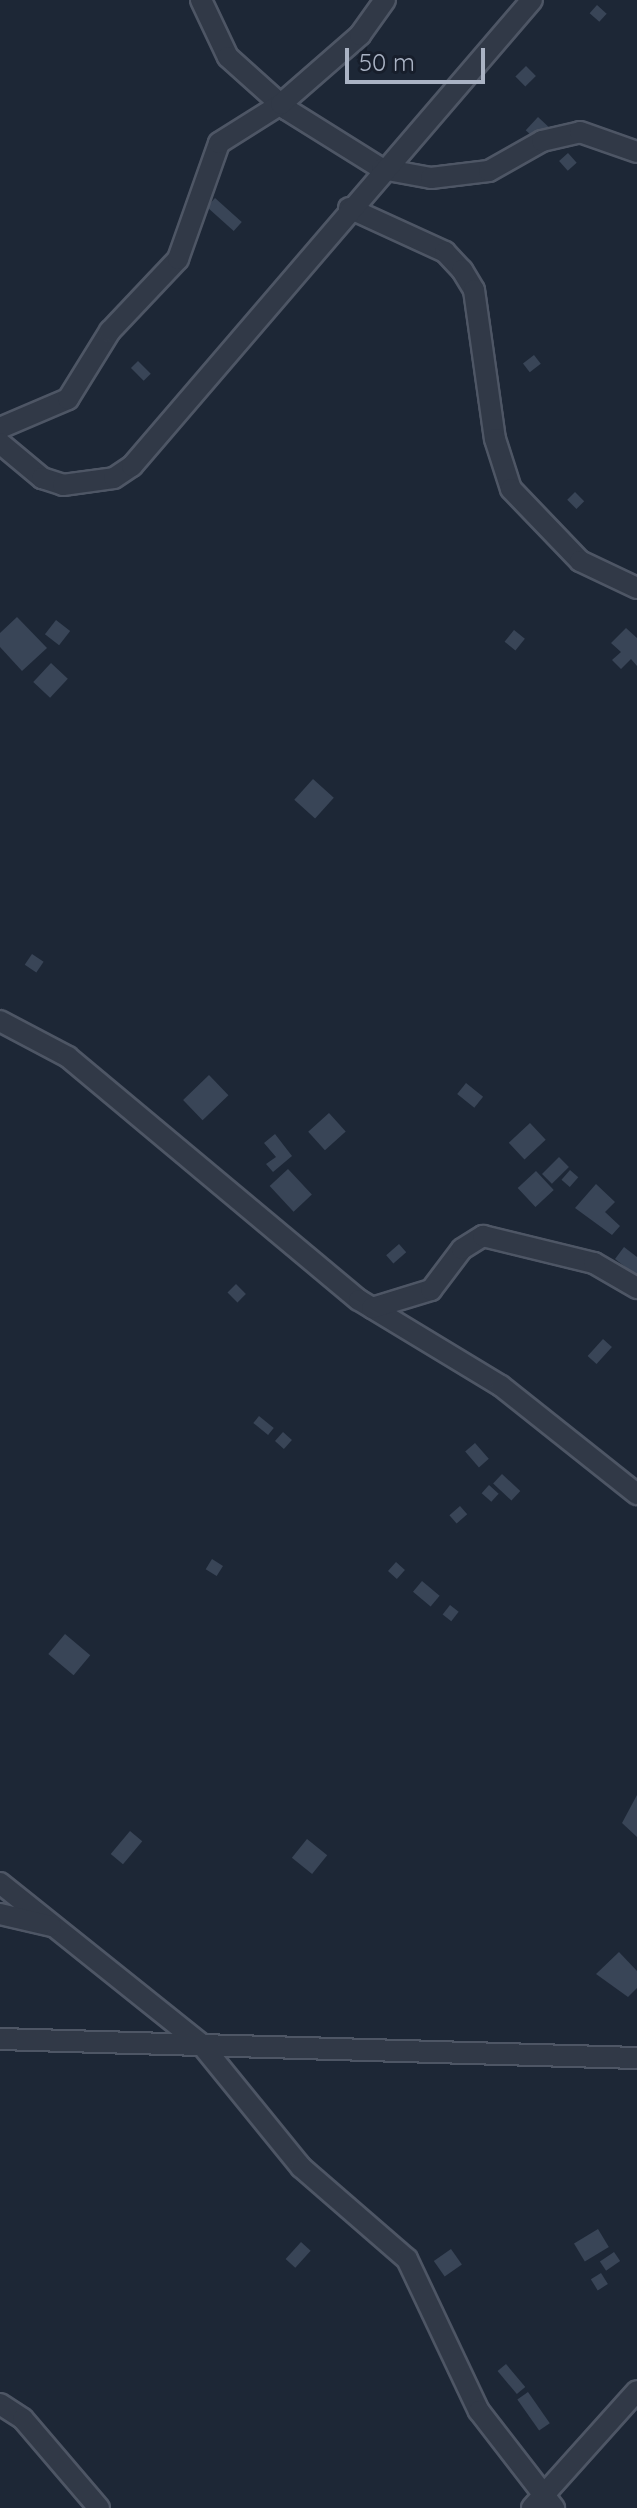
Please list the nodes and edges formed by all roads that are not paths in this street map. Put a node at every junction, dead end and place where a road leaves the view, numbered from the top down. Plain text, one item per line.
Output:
1 (201, 0) edge
2 (385, 0) edge
3 (532, 0) edge
4 (281, 104) junction
5 (637, 152) edge
6 (382, 169) junction
7 (349, 208) junction
8 (0, 428) edge
9 (0, 443) edge
10 (637, 588) edge
11 (0, 1021) edge
12 (637, 1288) edge
13 (372, 1308) junction
14 (634, 1486) edge
15 (0, 1883) edge
16 (0, 1914) edge
17 (61, 1929) junction
18 (0, 2039) edge
19 (201, 2044) junction
20 (637, 2058) edge
21 (637, 2391) edge
22 (0, 2404) edge
23 (549, 2499) edge
24 (99, 2508) edge
25 (532, 2508) edge

1 - 4 street
2 - 4 street
3 - 6 street
4 - 6 street
4 - 8 street
5 - 6 street
6 - 7 street
7 - 9 street
7 - 10 street
11 - 13 street
12 - 13 street
13 - 14 street
15 - 17 street
16 - 17 street
17 - 19 street
18 - 19 street
19 - 20 street
19 - 23 street
21 - 23 street
22 - 24 street
23 - 25 street

